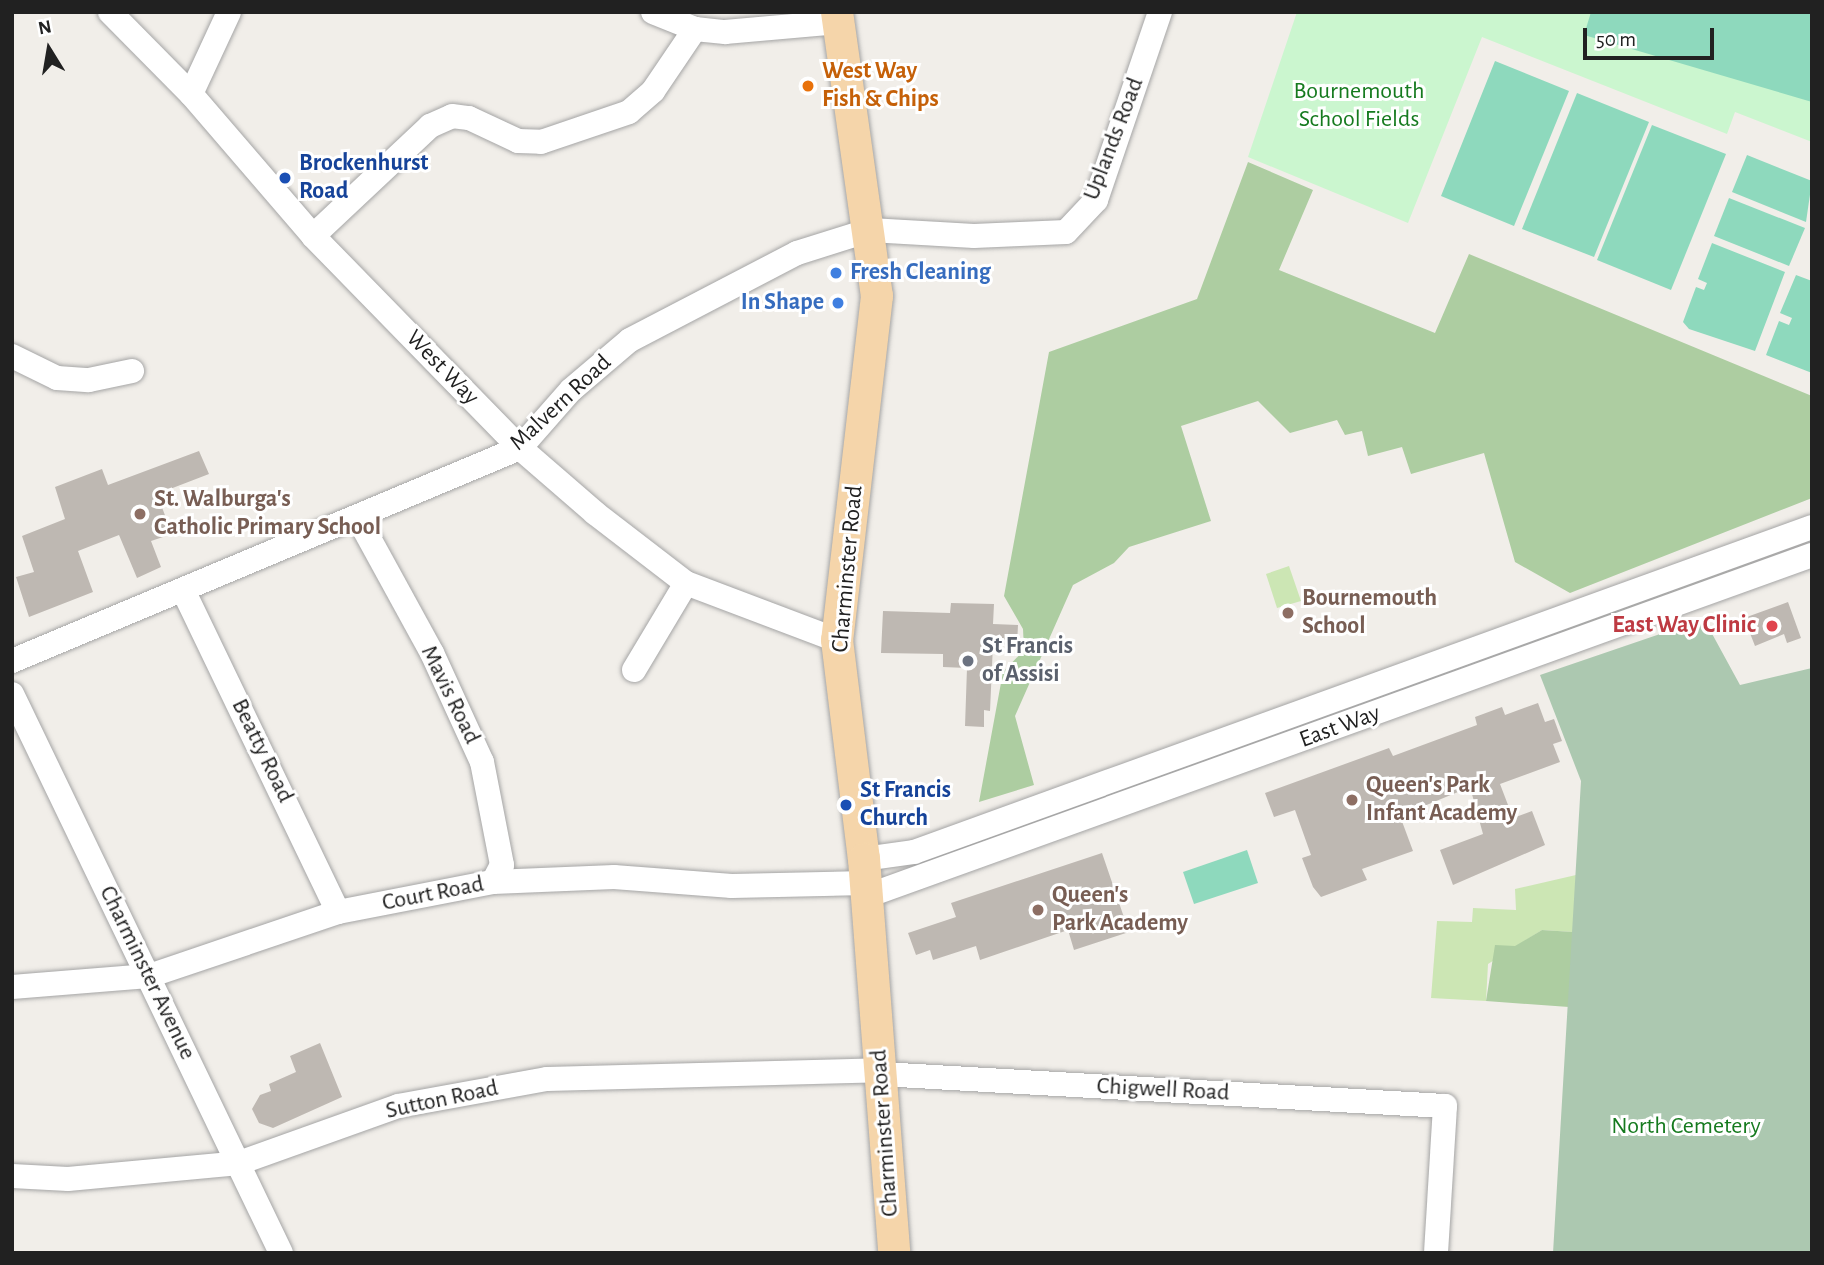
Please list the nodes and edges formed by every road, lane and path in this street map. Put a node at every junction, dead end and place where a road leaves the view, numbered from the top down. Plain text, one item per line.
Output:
1 (110, 12) edge
2 (229, 12) edge
3 (653, 12) edge
4 (1160, 12) edge
5 (838, 17) edge
6 (695, 29) junction
7 (191, 94) junction
8 (870, 230) junction
9 (313, 236) junction
10 (12, 356) edge
11 (132, 371) dead end
12 (520, 448) junction
13 (358, 518) junction
14 (1812, 527) edge
15 (1812, 555) edge
16 (686, 583) junction
17 (184, 592) junction
18 (837, 640) junction
19 (12, 661) edge
20 (634, 670) dead end
21 (12, 694) edge
22 (866, 879) junction
23 (494, 882) junction
24 (338, 912) junction
25 (149, 976) junction
26 (12, 987) edge
27 (880, 1072) junction
28 (239, 1163) junction
29 (12, 1176) edge
30 (281, 1253) edge
31 (894, 1253) edge
32 (1436, 1253) edge

1 - 7 street, West Way
2 - 7 street
3 - 6 street
4 - 8 street, Uplands Road
5 - 6 street
5 - 8 main road, Charminster Road
6 - 9 street
7 - 9 street, West Way
8 - 12 street, Malvern Road
8 - 18 main road, Charminster Road
9 - 12 street, West Way
10 - 11 street
12 - 13 street, Malvern Road
12 - 16 street, West Way
13 - 17 street, Malvern Road
13 - 23 street, Mavis Road
14 - 22 street, East Way
15 - 22 street, East Way
16 - 18 street, West Way
16 - 20 street
17 - 19 street, Malvern Road
17 - 24 street, Beatty Road
18 - 22 main road, Charminster Road
21 - 25 street, Charminster Avenue
22 - 23 street, Court Road
22 - 27 main road, Charminster Road
23 - 24 street, Court Road
24 - 25 street, Court Road
25 - 26 street, Court Road
25 - 28 street, Charminster Avenue
27 - 28 street, Sutton Road
27 - 31 main road, Charminster Road
27 - 32 street, Chigwell Road
28 - 29 street, Sutton Road
28 - 30 street, Charminster Avenue

